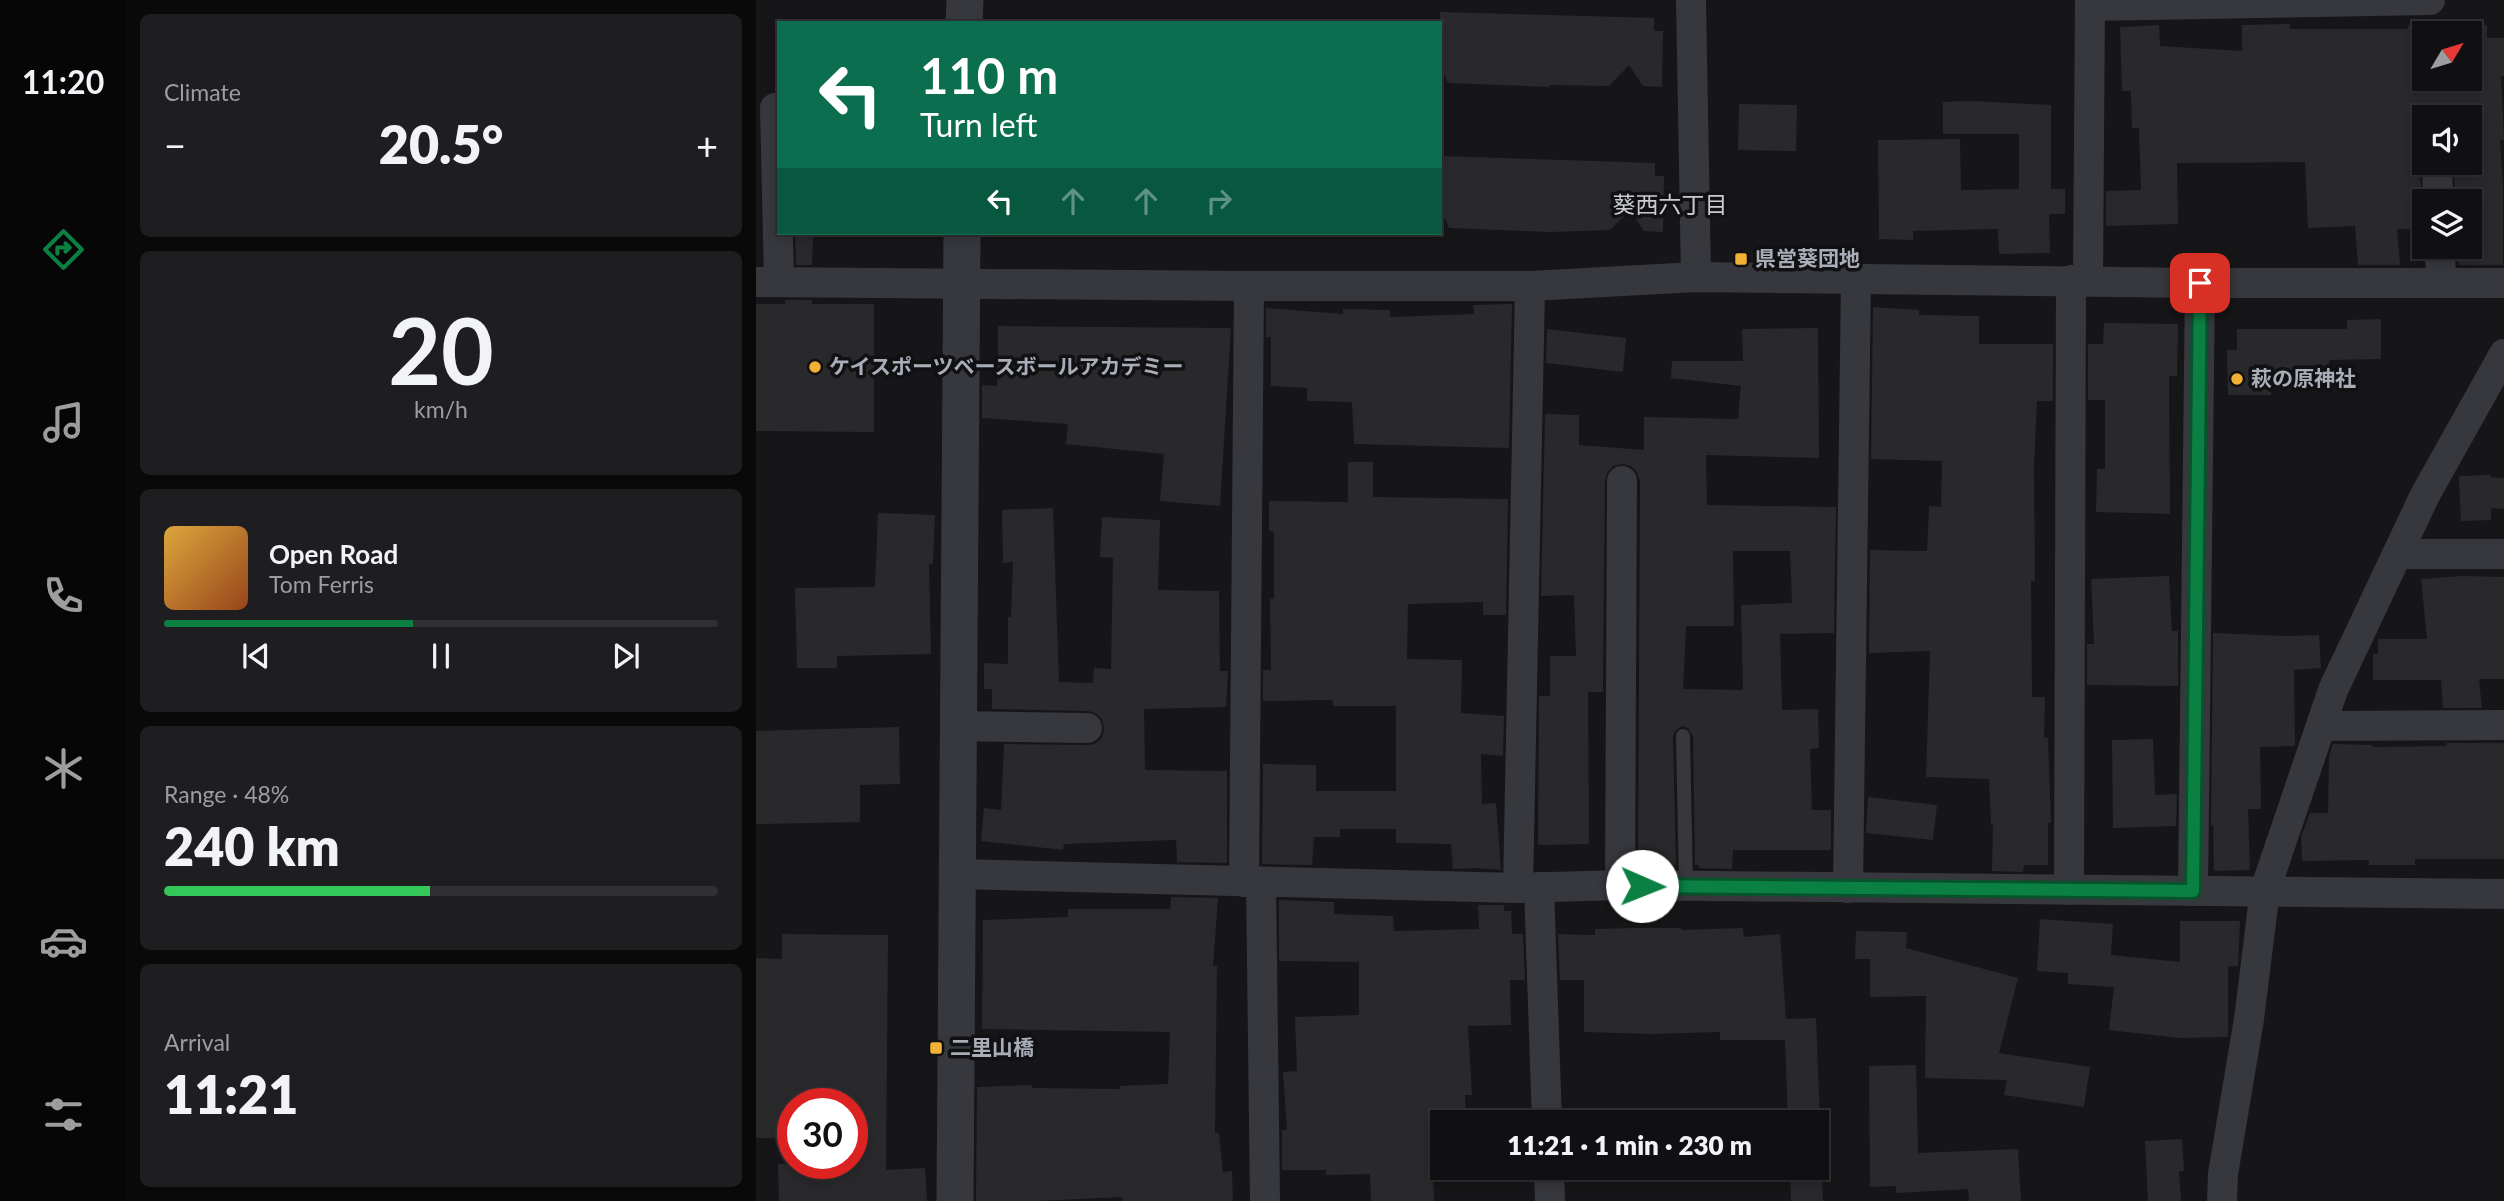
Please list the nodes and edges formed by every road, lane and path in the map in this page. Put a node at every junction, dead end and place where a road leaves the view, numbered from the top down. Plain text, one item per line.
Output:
1 (965, 0) edge
2 (1691, 0) edge
3 (2430, 0) edge
4 (2090, 3) edge
5 (964, 21) edge
6 (775, 108) dead end
7 (962, 235) edge
8 (2440, 259) edge
9 (1696, 277) junction
10 (1856, 279) junction
11 (2080, 280) junction
12 (767, 282) edge
13 (2200, 283) junction
14 (2441, 283) junction
15 (2504, 283) edge
16 (961, 284) junction
17 (1249, 286) junction
18 (1530, 286) junction
19 (2504, 354) edge
20 (1622, 481) dead end
21 (2397, 554) junction
22 (2504, 554) edge
23 (2504, 725) edge
24 (957, 726) junction
25 (2321, 726) junction
26 (1087, 728) dead end
27 (1683, 736) dead end
28 (956, 874) junction
29 (1253, 882) junction
30 (1620, 885) junction
31 (1686, 886) junction
32 (1529, 888) junction
33 (1848, 888) junction
34 (2069, 890) junction
35 (2264, 890) junction
36 (2193, 891) junction
37 (2504, 894) edge
38 (1546, 1110) edge
39 (1549, 1180) edge
40 (955, 1201) edge
41 (1265, 1201) edge
42 (1550, 1201) edge
43 (2222, 1201) edge

1 - 5 street
2 - 9 street
3 - 4 street
4 - 11 street
6 - 12 street
7 - 16 street
8 - 14 street
9 - 10 street
9 - 18 street
10 - 11 street
10 - 33 street
11 - 13 street
11 - 34 street
12 - 16 street
13 - 14 street
13 - 36 street
14 - 15 street
16 - 17 street
16 - 24 street
17 - 18 street
17 - 29 street
18 - 32 street
19 - 21 street
20 - 30 street
21 - 22 street
21 - 25 street
23 - 25 street
24 - 26 street
24 - 28 street
25 - 35 street
27 - 31 lane
28 - 29 street
28 - 40 street
29 - 32 street
29 - 41 street
30 - 31 street
30 - 32 street
31 - 33 street
32 - 38 street
33 - 34 street
34 - 36 street
35 - 36 street
35 - 37 street
35 - 43 street
39 - 42 street

